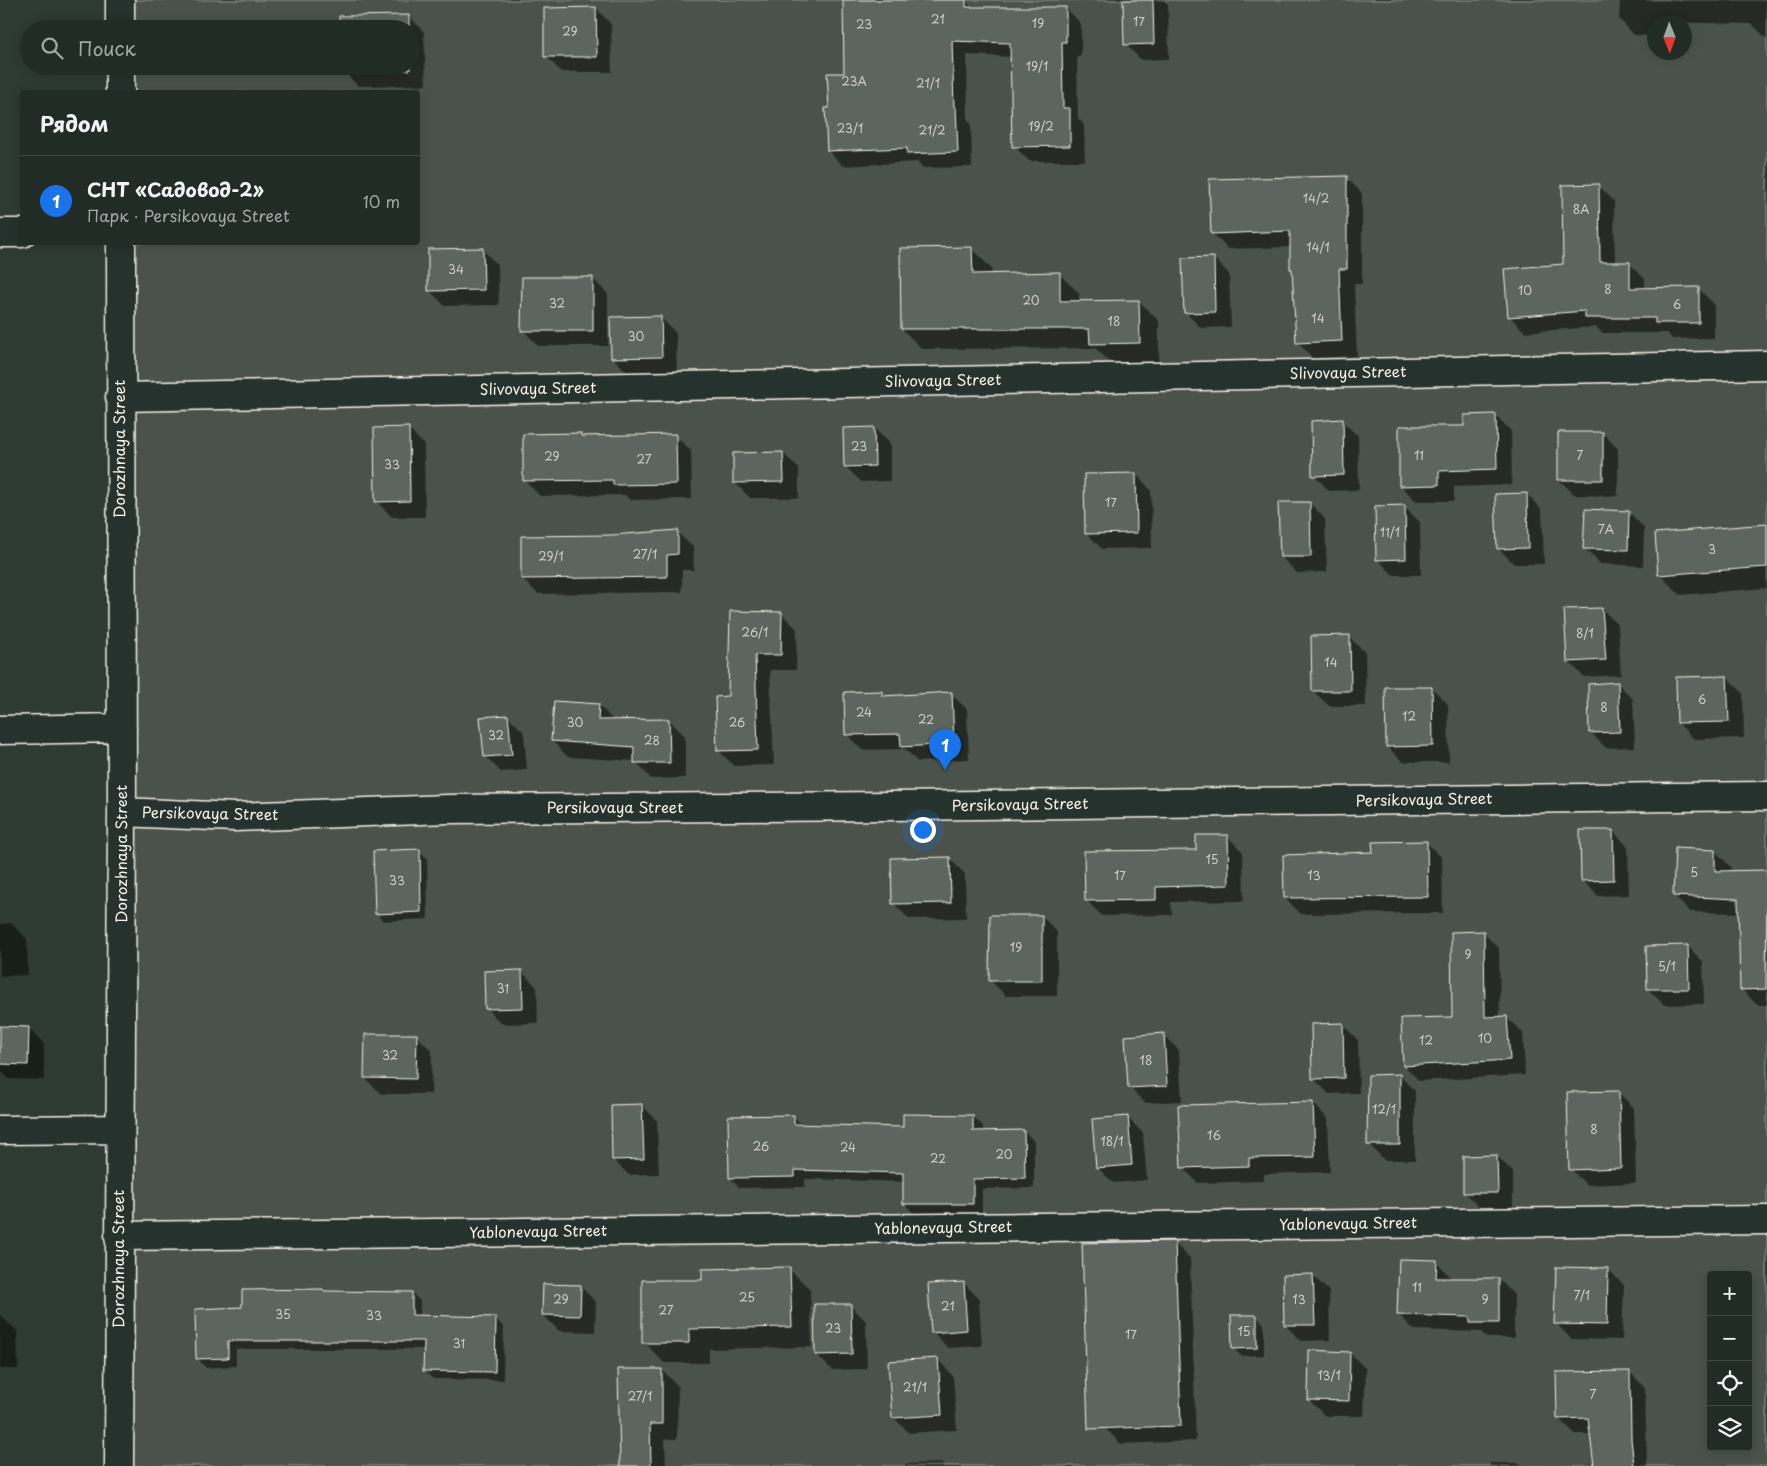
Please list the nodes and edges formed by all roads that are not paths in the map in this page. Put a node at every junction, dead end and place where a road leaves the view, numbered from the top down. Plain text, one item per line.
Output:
1 (120, 0) edge
2 (120, 20) edge
3 (120, 75) edge
4 (120, 90) edge
5 (0, 233) edge
6 (20, 233) edge
7 (121, 245) edge
8 (1767, 365) edge
9 (120, 397) junction
10 (122, 728) junction
11 (0, 730) edge
12 (1767, 796) edge
13 (122, 812) junction
14 (119, 1129) junction
15 (0, 1130) edge
16 (1767, 1220) edge
17 (119, 1236) junction
18 (119, 1466) edge

1 - 2 street
3 - 4 street
5 - 6 street
7 - 9 street, Dorozhnaya Street
8 - 9 street, Slivovaya Street
9 - 10 street, Dorozhnaya Street
10 - 11 street
10 - 13 street, Dorozhnaya Street
12 - 13 street, Persikovaya Street
13 - 14 street, Dorozhnaya Street
14 - 15 street
14 - 17 street, Dorozhnaya Street
16 - 17 street, Yablonevaya Street
17 - 18 street, Dorozhnaya Street

